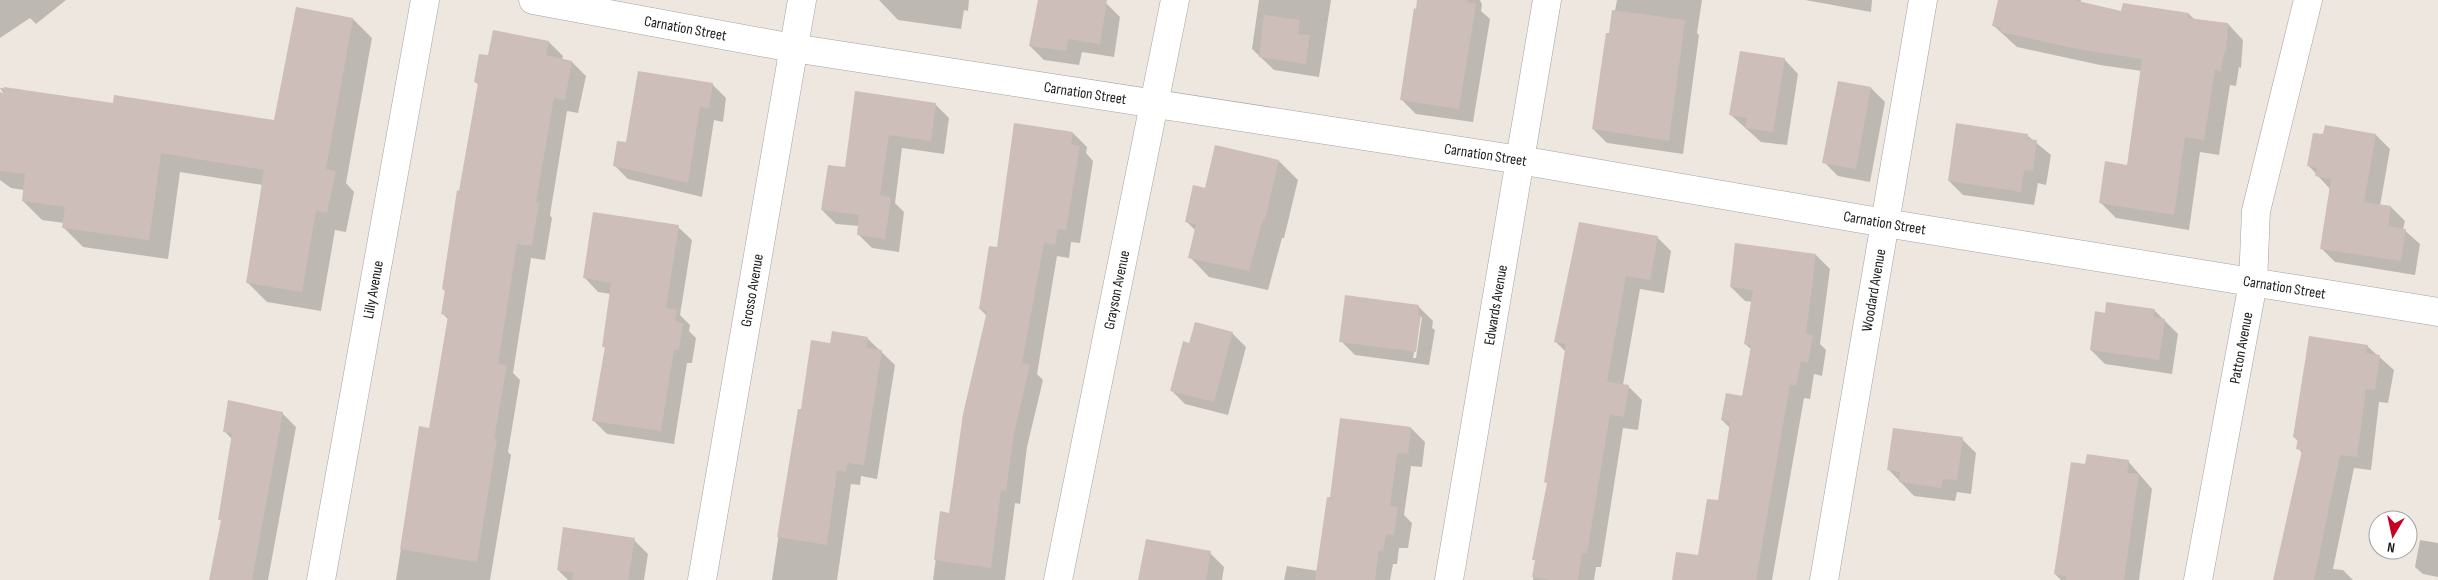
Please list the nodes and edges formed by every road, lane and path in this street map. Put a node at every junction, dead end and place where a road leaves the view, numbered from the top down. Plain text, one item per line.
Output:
1 (425, 0) edge
2 (533, 0) edge
3 (802, 0) edge
4 (1175, 0) edge
5 (1547, 0) edge
6 (1923, 0) edge
7 (2308, 0) edge
8 (793, 48) junction
9 (1154, 106) junction
10 (1520, 160) junction
11 (1885, 223) junction
12 (2253, 283) junction
13 (2438, 312) edge
14 (321, 580) edge
15 (702, 580) edge
16 (1058, 580) edge
17 (1449, 580) edge
18 (1824, 580) edge
19 (2198, 580) edge

1 - 14 street, Lilly Avenue
2 - 8 street, Carnation Street
3 - 8 street, Grosso Avenue
4 - 9 street, Grayson Avenue
5 - 10 street, Edwards Avenue
6 - 11 street, Woodard Avenue
7 - 12 street, Patton Avenue
8 - 9 street, Carnation Street
8 - 15 street, Grosso Avenue
9 - 10 street, Carnation Street
9 - 16 street, Grayson Avenue
10 - 11 street, Carnation Street
10 - 17 street, Edwards Avenue
11 - 12 street, Carnation Street
11 - 18 street, Woodard Avenue
12 - 13 street, Carnation Street
12 - 19 street, Patton Avenue

